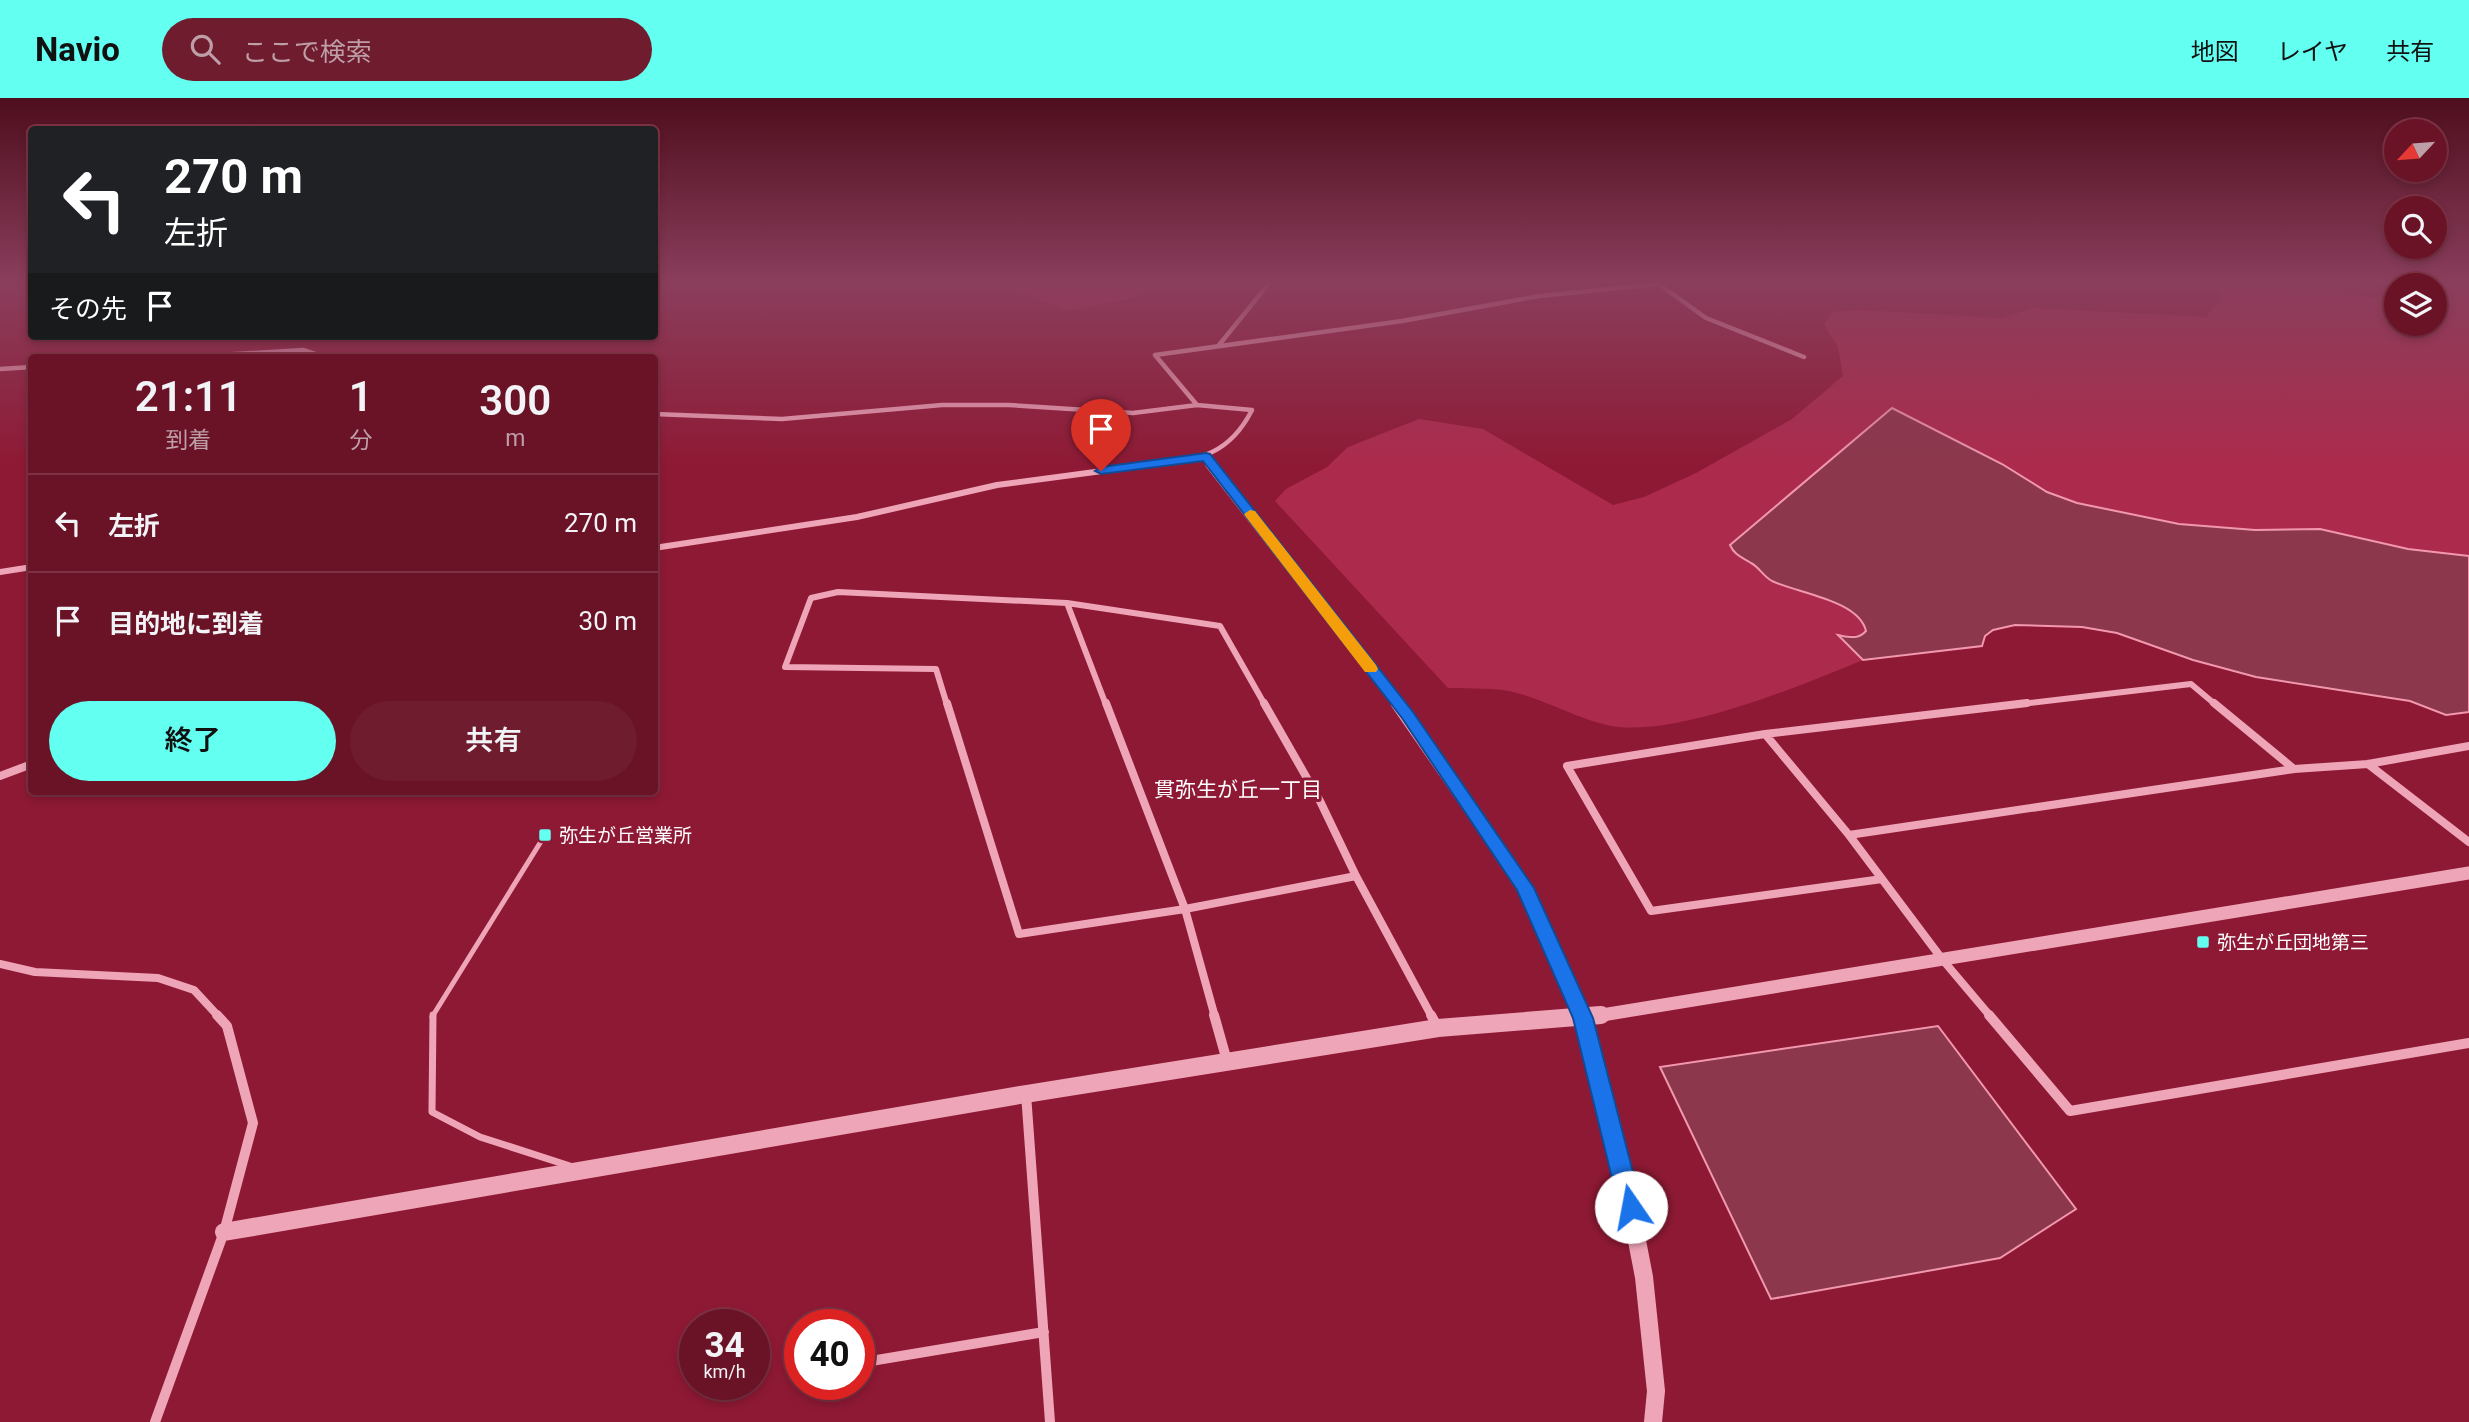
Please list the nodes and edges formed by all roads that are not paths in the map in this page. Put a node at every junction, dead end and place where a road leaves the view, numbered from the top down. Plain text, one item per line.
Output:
1 (1222, 343) edge
2 (1243, 343) edge
3 (1768, 343) edge
4 (1219, 346) junction
5 (236, 354) edge
6 (315, 354) edge
7 (1804, 357) dead end
8 (28, 367) edge
9 (0, 369) edge
10 (1197, 405) junction
11 (658, 414) edge
12 (1206, 457) junction
13 (658, 547) edge
14 (28, 568) edge
15 (0, 572) edge
16 (1067, 603) junction
17 (1765, 734) junction
18 (2469, 746) edge
19 (2368, 765) junction
20 (28, 766) edge
21 (2294, 769) junction
22 (0, 776) edge
23 (545, 835) dead end
24 (1849, 835) junction
25 (2469, 842) edge
26 (2469, 873) edge
27 (1356, 876) junction
28 (1882, 879) junction
29 (1185, 909) junction
30 (1942, 959) junction
31 (0, 964) edge
32 (1583, 1018) junction
33 (1438, 1028) junction
34 (2469, 1044) edge
35 (1227, 1062) junction
36 (1026, 1094) junction
37 (583, 1170) junction
38 (224, 1232) junction
39 (1044, 1332) junction
40 (875, 1360) edge
41 (1656, 1391) junction
42 (155, 1422) edge
43 (1050, 1422) edge
44 (1646, 1422) edge
45 (1653, 1422) edge

1 - 4 street
2 - 4 street
3 - 7 street
4 - 10 street
5 - 6 street
8 - 9 street
10 - 11 street
10 - 12 street
12 - 13 street
12 - 32 street
14 - 15 street
16 - 27 street
16 - 29 street
16 - 29 street
17 - 21 street
17 - 24 street
17 - 28 street
18 - 19 street
19 - 21 street
19 - 25 street
20 - 22 street
21 - 24 street
23 - 37 lane
24 - 28 street
26 - 30 street
27 - 29 street
27 - 33 street
28 - 30 street
29 - 35 street
30 - 32 street
30 - 34 street
31 - 38 street
32 - 33 street
32 - 41 street
33 - 35 street
35 - 36 street
36 - 37 street
36 - 39 street
37 - 38 street
38 - 42 street
39 - 40 street
39 - 43 street
41 - 44 street
41 - 45 street

